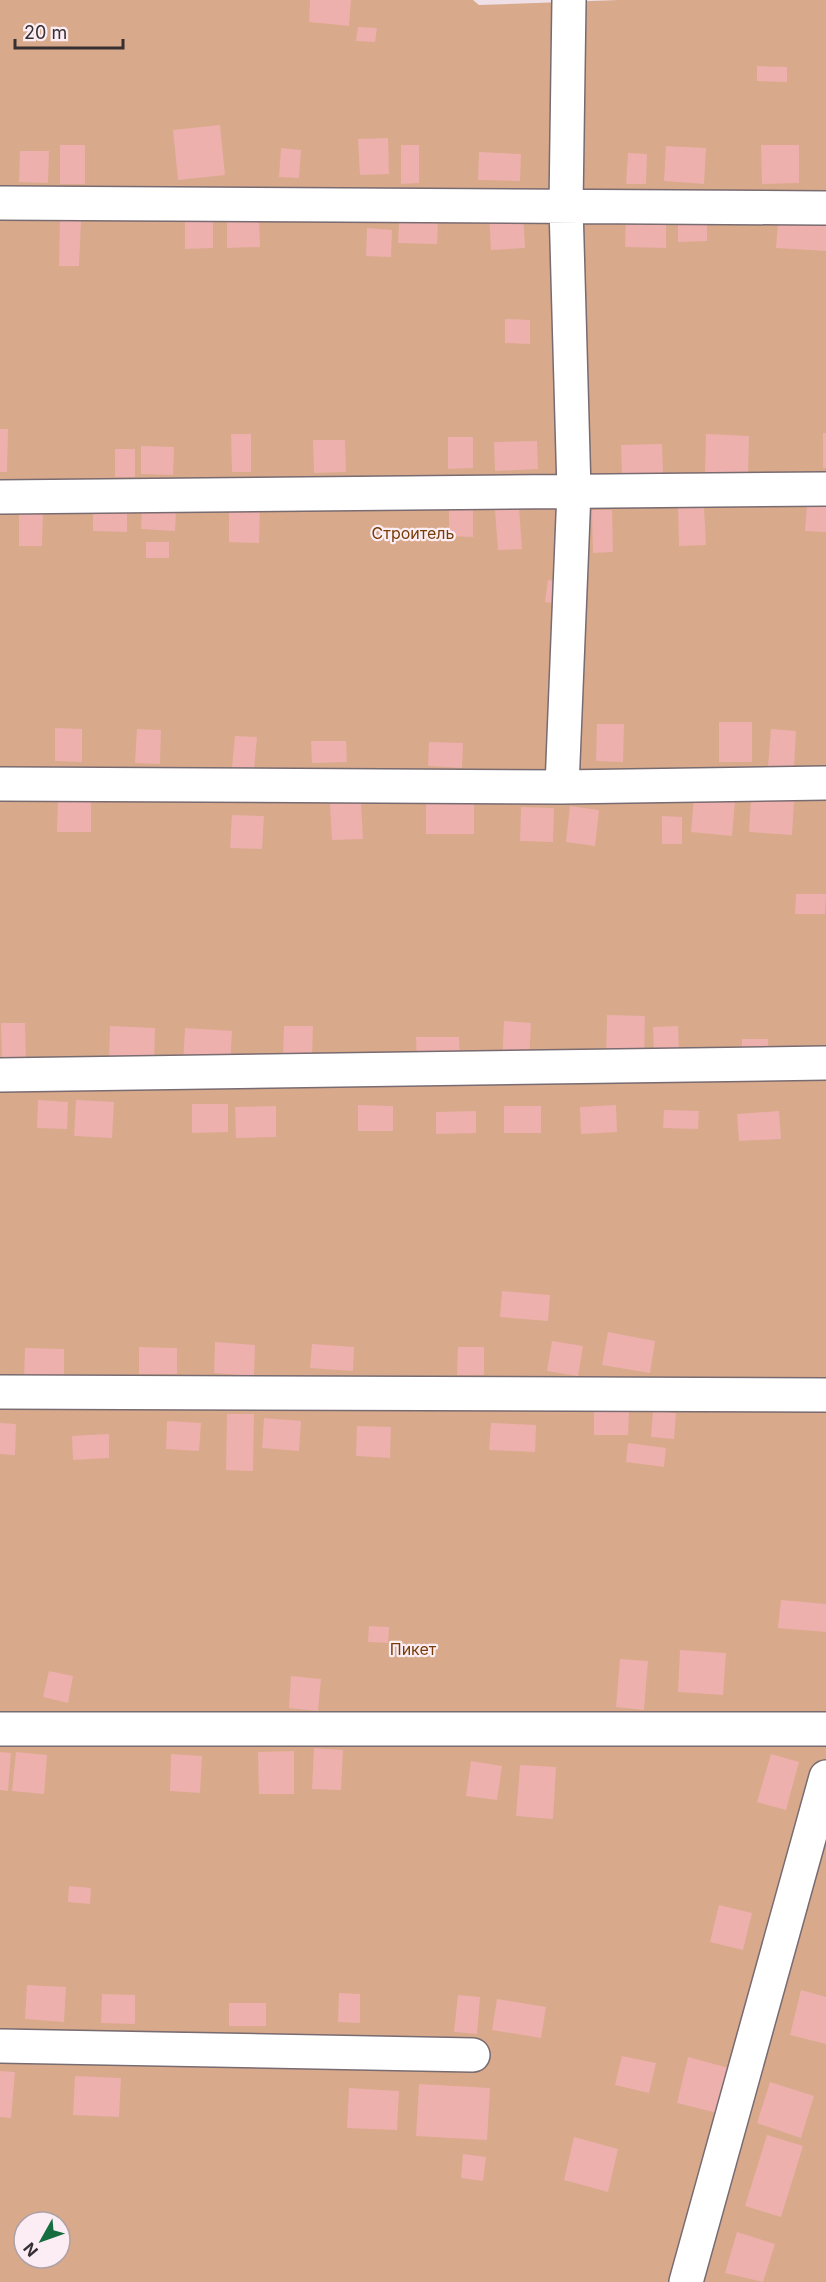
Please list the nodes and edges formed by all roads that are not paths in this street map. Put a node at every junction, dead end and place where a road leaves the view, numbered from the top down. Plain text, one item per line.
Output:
1 (569, 0) edge
2 (0, 203) edge
3 (566, 207) junction
4 (826, 208) edge
5 (826, 489) edge
6 (574, 490) junction
7 (0, 497) edge
8 (826, 783) edge
9 (0, 784) edge
10 (562, 787) junction
11 (826, 1063) edge
12 (0, 1075) edge
13 (0, 1392) edge
14 (826, 1395) edge
15 (0, 1729) edge
16 (826, 1729) edge
17 (826, 1777) edge
18 (0, 2046) edge
19 (473, 2055) dead end
20 (686, 2282) edge

1 - 3 street
2 - 3 street
3 - 4 street
3 - 6 street
5 - 6 street
6 - 7 street
6 - 10 street
8 - 10 street
9 - 10 street
11 - 12 street
13 - 14 street
15 - 16 street
17 - 20 street
18 - 19 street

